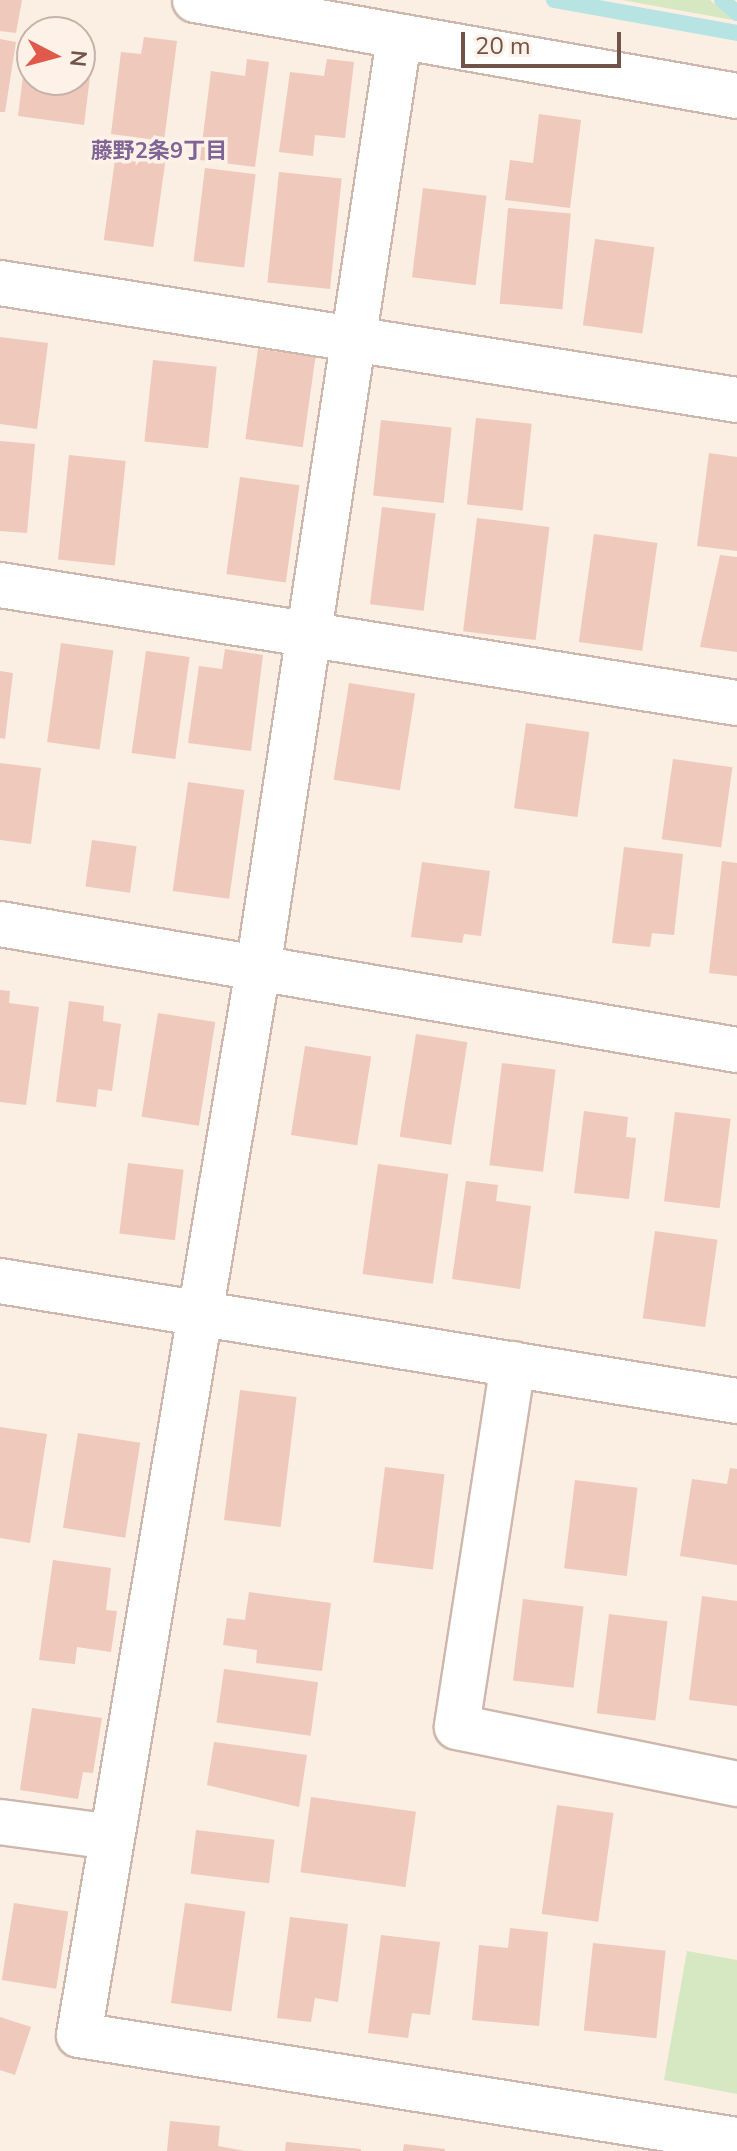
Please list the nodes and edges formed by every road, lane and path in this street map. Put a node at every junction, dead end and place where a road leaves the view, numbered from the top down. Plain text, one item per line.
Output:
1 (195, 0) edge
2 (399, 39) junction
3 (737, 96) edge
4 (0, 283) edge
5 (349, 338) junction
6 (737, 400) edge
7 (0, 585) edge
8 (306, 632) junction
9 (737, 703) edge
10 (0, 924) edge
11 (258, 969) junction
12 (737, 1050) edge
13 (0, 1281) edge
14 (200, 1313) junction
15 (513, 1364) junction
16 (737, 1401) edge
17 (737, 1784) edge
18 (0, 1822) edge
19 (112, 1837) junction
20 (737, 2140) edge

1 - 2 street
2 - 3 street
2 - 5 street
4 - 5 street
5 - 6 street
5 - 8 street
7 - 8 street
8 - 9 street
8 - 11 street
10 - 11 street
11 - 12 street
11 - 14 street
13 - 14 street
14 - 15 street
14 - 19 street
15 - 16 street
15 - 17 street
18 - 19 street
19 - 20 street

